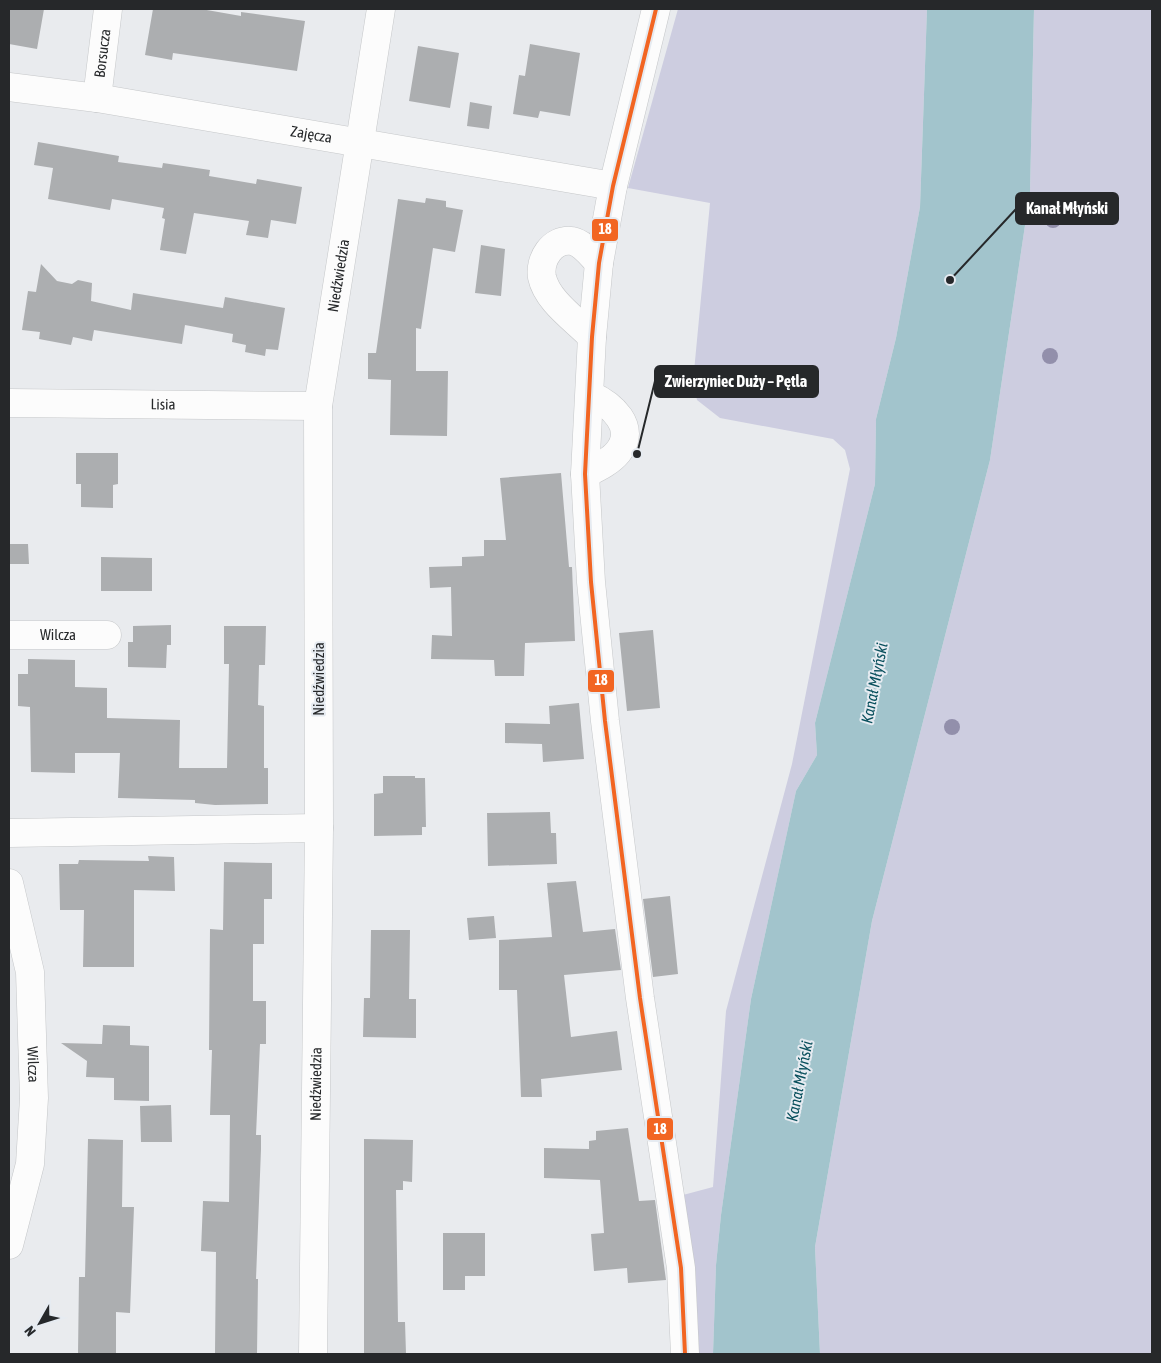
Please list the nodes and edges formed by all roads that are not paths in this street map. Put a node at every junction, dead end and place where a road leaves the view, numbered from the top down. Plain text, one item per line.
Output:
1 (108, 9) edge
2 (381, 9) edge
3 (656, 9) edge
4 (9, 87) edge
5 (96, 98) junction
6 (358, 143) junction
7 (613, 186) junction
8 (599, 263) junction
9 (592, 337) junction
10 (590, 395) junction
11 (9, 403) edge
12 (318, 406) junction
13 (585, 474) junction
14 (9, 635) edge
15 (107, 635) dead end
16 (319, 828) junction
17 (9, 833) edge
18 (9, 883) edge
19 (9, 1246) edge
20 (313, 1354) edge
21 (685, 1354) edge

1 - 5 street, Borsucza
2 - 6 street, Niedźwiedzia
3 - 7 street
4 - 5 street, Zajęcza
5 - 6 street, Zajęcza
6 - 7 street, Zajęcza
6 - 12 street, Niedźwiedzia
7 - 8 street
8 - 9 street
8 - 9 street
9 - 10 street
10 - 13 street
10 - 13 street
11 - 12 street, Lisia
12 - 16 street, Niedźwiedzia
13 - 21 street
14 - 15 street, Wilcza
16 - 17 street
16 - 20 street, Niedźwiedzia
18 - 19 street, Wilcza

